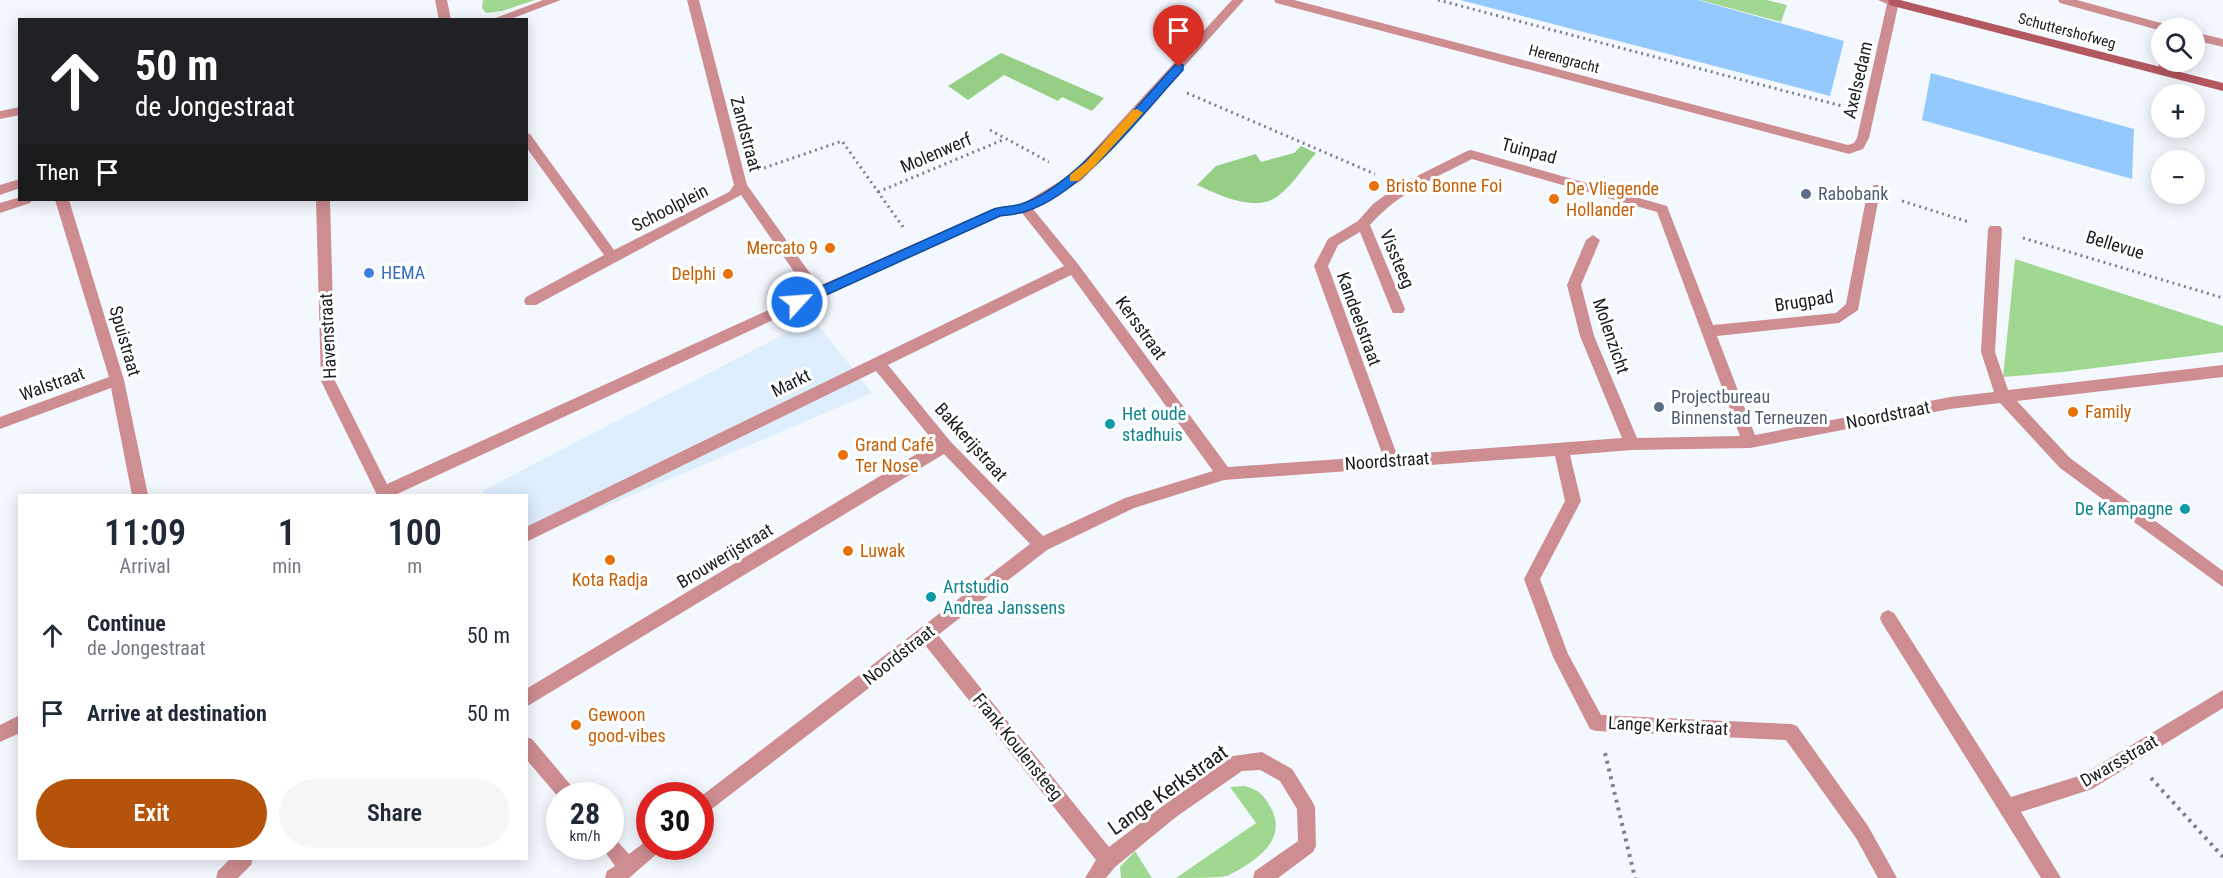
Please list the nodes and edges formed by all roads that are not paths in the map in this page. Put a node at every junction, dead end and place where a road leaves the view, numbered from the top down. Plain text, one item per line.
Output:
1 (441, 0) edge
2 (555, 0) edge
3 (693, 0) edge
4 (1238, 0) edge
5 (1280, 0) edge
6 (2064, 0) edge
7 (1890, 1) edge
8 (445, 18) edge
9 (501, 18) edge
10 (2151, 24) edge
11 (2205, 39) edge
12 (2223, 43) edge
13 (2151, 64) edge
14 (2178, 72) edge
15 (2223, 87) edge
16 (18, 111) edge
17 (0, 115) edge
18 (528, 140) edge
19 (1840, 148) joint
20 (740, 181) junction
21 (18, 184) edge
22 (1404, 188) joint
23 (1879, 188) dead end
24 (0, 190) edge
25 (22, 201) edge
26 (62, 201) edge
27 (323, 201) edge
28 (0, 208) edge
29 (1025, 208) junction
30 (1363, 224) junction
31 (1995, 229) road end
32 (1593, 240) dead end
33 (612, 257) junction
34 (1073, 268) junction
35 (816, 293) junction
36 (531, 301) dead end
37 (1398, 309) dead end
38 (1707, 331) junction
39 (877, 362) junction
40 (2223, 371) edge
41 (117, 380) junction
42 (2003, 396) junction
43 (0, 423) edge
44 (1750, 442) junction
45 (1632, 444) junction
46 (945, 446) junction
47 (1561, 449) junction
48 (1392, 461) junction
49 (1224, 474) junction
50 (140, 494) edge
51 (384, 494) edge
52 (528, 533) edge
53 (1041, 545) junction
54 (2223, 580) edge
55 (1888, 618) dead end
56 (927, 634) junction
57 (528, 698) edge
58 (2223, 698) edge
59 (18, 724) edge
60 (0, 734) edge
61 (528, 747) edge
62 (557, 782) edge
63 (714, 798) edge
64 (2007, 807) junction
65 (242, 860) edge
66 (636, 860) edge
67 (1108, 860) junction
68 (621, 872) edge
69 (225, 878) edge
70 (1094, 878) edge
71 (1262, 878) edge
72 (1888, 878) edge
73 (2052, 878) edge

1 - 8 street
2 - 9 street
3 - 20 street, Zandstraat
4 - 29 street
5 - 19 street, Herengracht
6 - 10 street, Schuttershofweg
7 - 13 street, Schuttershofweg
7 - 19 street, Axelsedam
11 - 12 street
14 - 15 street, Schuttershofweg
16 - 17 street
18 - 33 street
20 - 33 street, Schoolplein
20 - 35 street, Zandstraat
21 - 24 street
22 - 30 street, Kandeelstraat
22 - 38 street, Tuinpad
23 - 38 street, Brugpad
25 - 28 street
26 - 41 street, Spuistraat
27 - 51 street, Havenstraat
29 - 34 street, Kersstraat
29 - 35 street
30 - 37 street, Vissteeg
30 - 48 street, Kandeelstraat
31 - 42 street
32 - 45 street, Molenzicht
33 - 36 street, Schoolplein
34 - 39 street, Markt
34 - 49 street, Kersstraat
35 - 51 street
38 - 44 street, Tuinpad
39 - 46 street, Bakkerijstraat
39 - 52 street, Markt
40 - 42 street
41 - 43 street, Walstraat
41 - 50 street, Spuistraat
42 - 44 street, Noordstraat
42 - 54 street
44 - 45 street, Noordstraat
45 - 47 street, Noordstraat
46 - 53 street, Bakkerijstraat
46 - 57 street, Brouwerijstraat
47 - 48 street, Noordstraat
47 - 72 street, Lange Kerkstraat
48 - 49 street, Noordstraat
49 - 53 street, Noordstraat
53 - 56 street, Noordstraat
55 - 64 street
56 - 63 street, Noordstraat
56 - 67 street, Frank Koulensteeg
58 - 64 street, Dwarsstraat
59 - 60 street
61 - 62 street
64 - 73 street
65 - 69 street
66 - 68 street
67 - 70 street, Lange Kerkstraat
67 - 71 street, Lange Kerkstraat

